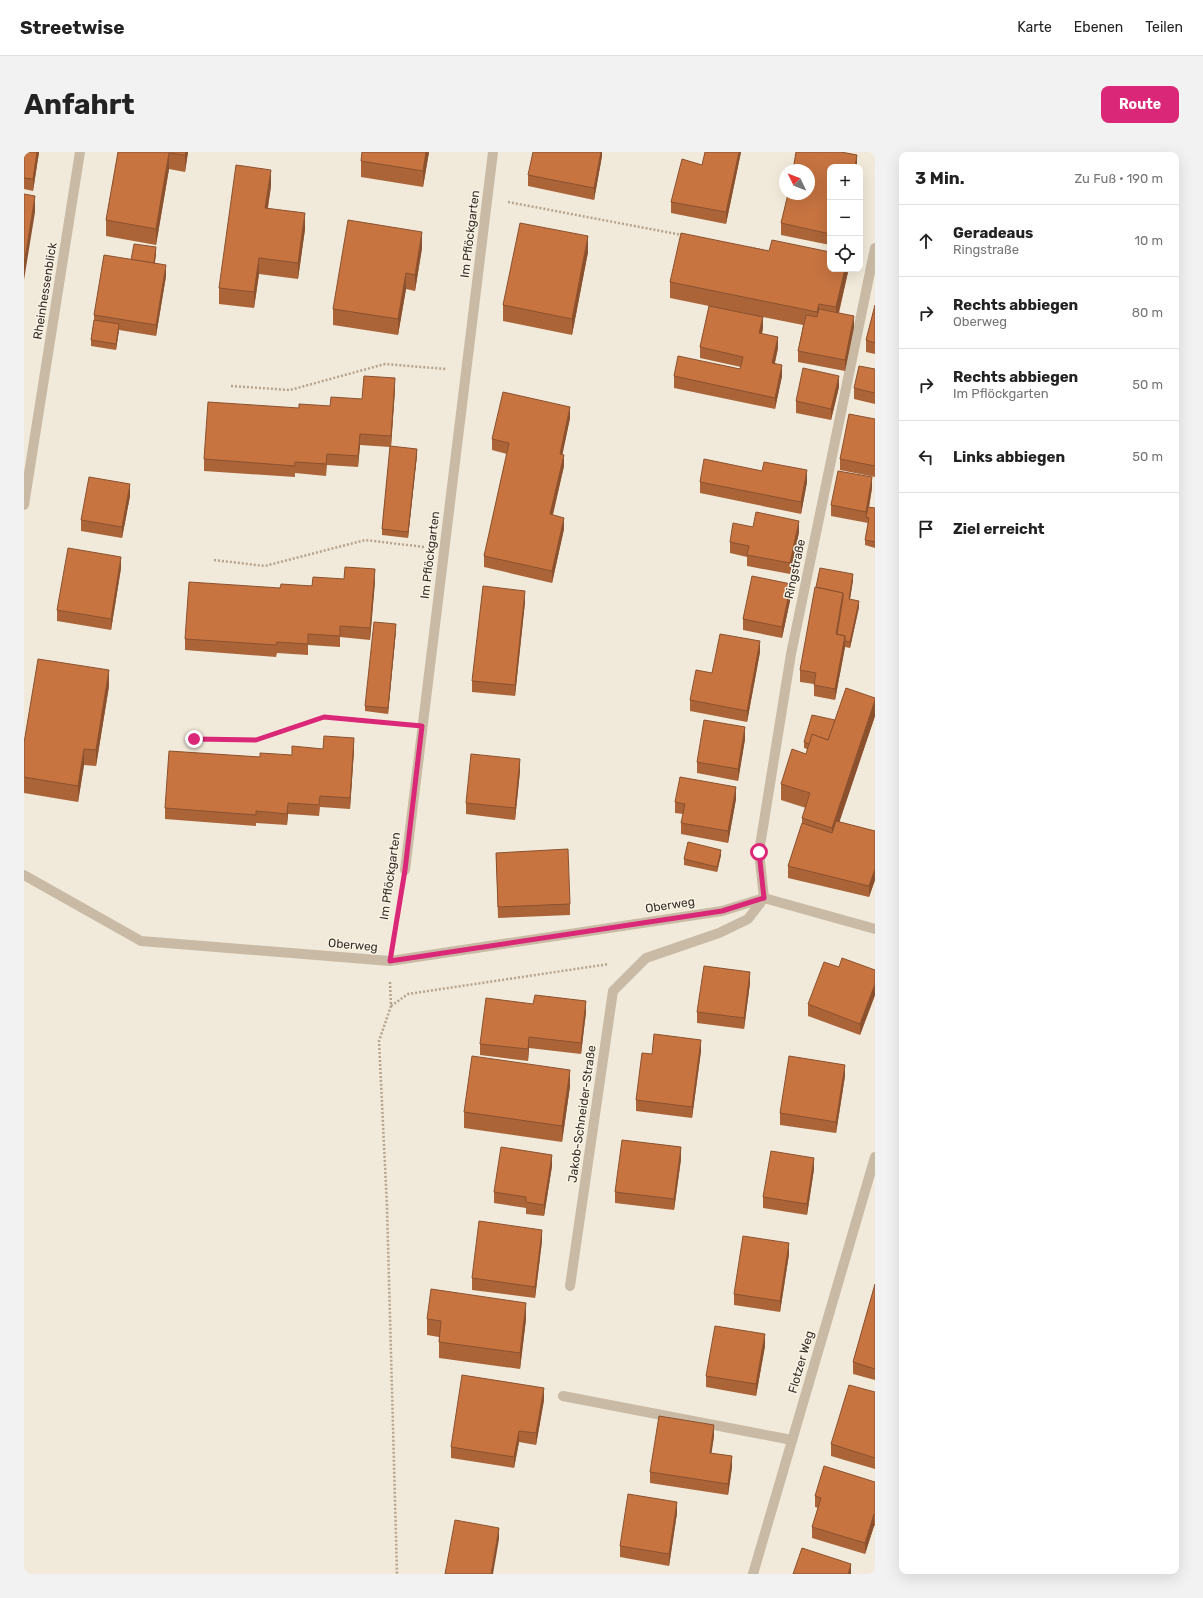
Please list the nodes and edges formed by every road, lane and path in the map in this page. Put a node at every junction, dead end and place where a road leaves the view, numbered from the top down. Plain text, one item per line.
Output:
1 (80, 152) edge
2 (493, 152) edge
3 (487, 198) junction
4 (690, 236) edge
5 (744, 246) edge
6 (875, 248) edge
7 (775, 252) edge
8 (466, 370) junction
9 (231, 386) dead end
10 (24, 505) edge
11 (444, 549) junction
12 (214, 560) dead end
13 (422, 726) junction
14 (194, 739) dead end
15 (405, 870) joint
16 (24, 875) edge
17 (764, 898) junction
18 (875, 928) edge
19 (646, 958) junction
20 (390, 961) junction
21 (391, 1006) junction
22 (875, 1157) edge
23 (570, 1286) dead end
24 (563, 1396) dead end
25 (792, 1440) junction
26 (397, 1574) edge
27 (753, 1574) edge

1 - 10 street, Rheinhessenblick
2 - 3 street, Im Pflöckgarten
3 - 4 path
3 - 8 street, Im Pflöckgarten
5 - 7 path
6 - 17 street, Ringstraße
8 - 9 path
8 - 11 street, Im Pflöckgarten
11 - 12 path
11 - 13 street, Im Pflöckgarten
13 - 14 path
13 - 15 street, Im Pflöckgarten
15 - 20 path, Im Pflöckgarten
16 - 20 street, Oberweg
17 - 18 street
17 - 19 street
17 - 20 street, Oberweg
19 - 21 path
19 - 23 street, Jakob-Schneider-Straße
20 - 21 path, Im Pflöckgarten
21 - 26 path
22 - 25 street, Flotzer Weg
24 - 25 street
25 - 27 street, Flotzer Weg

